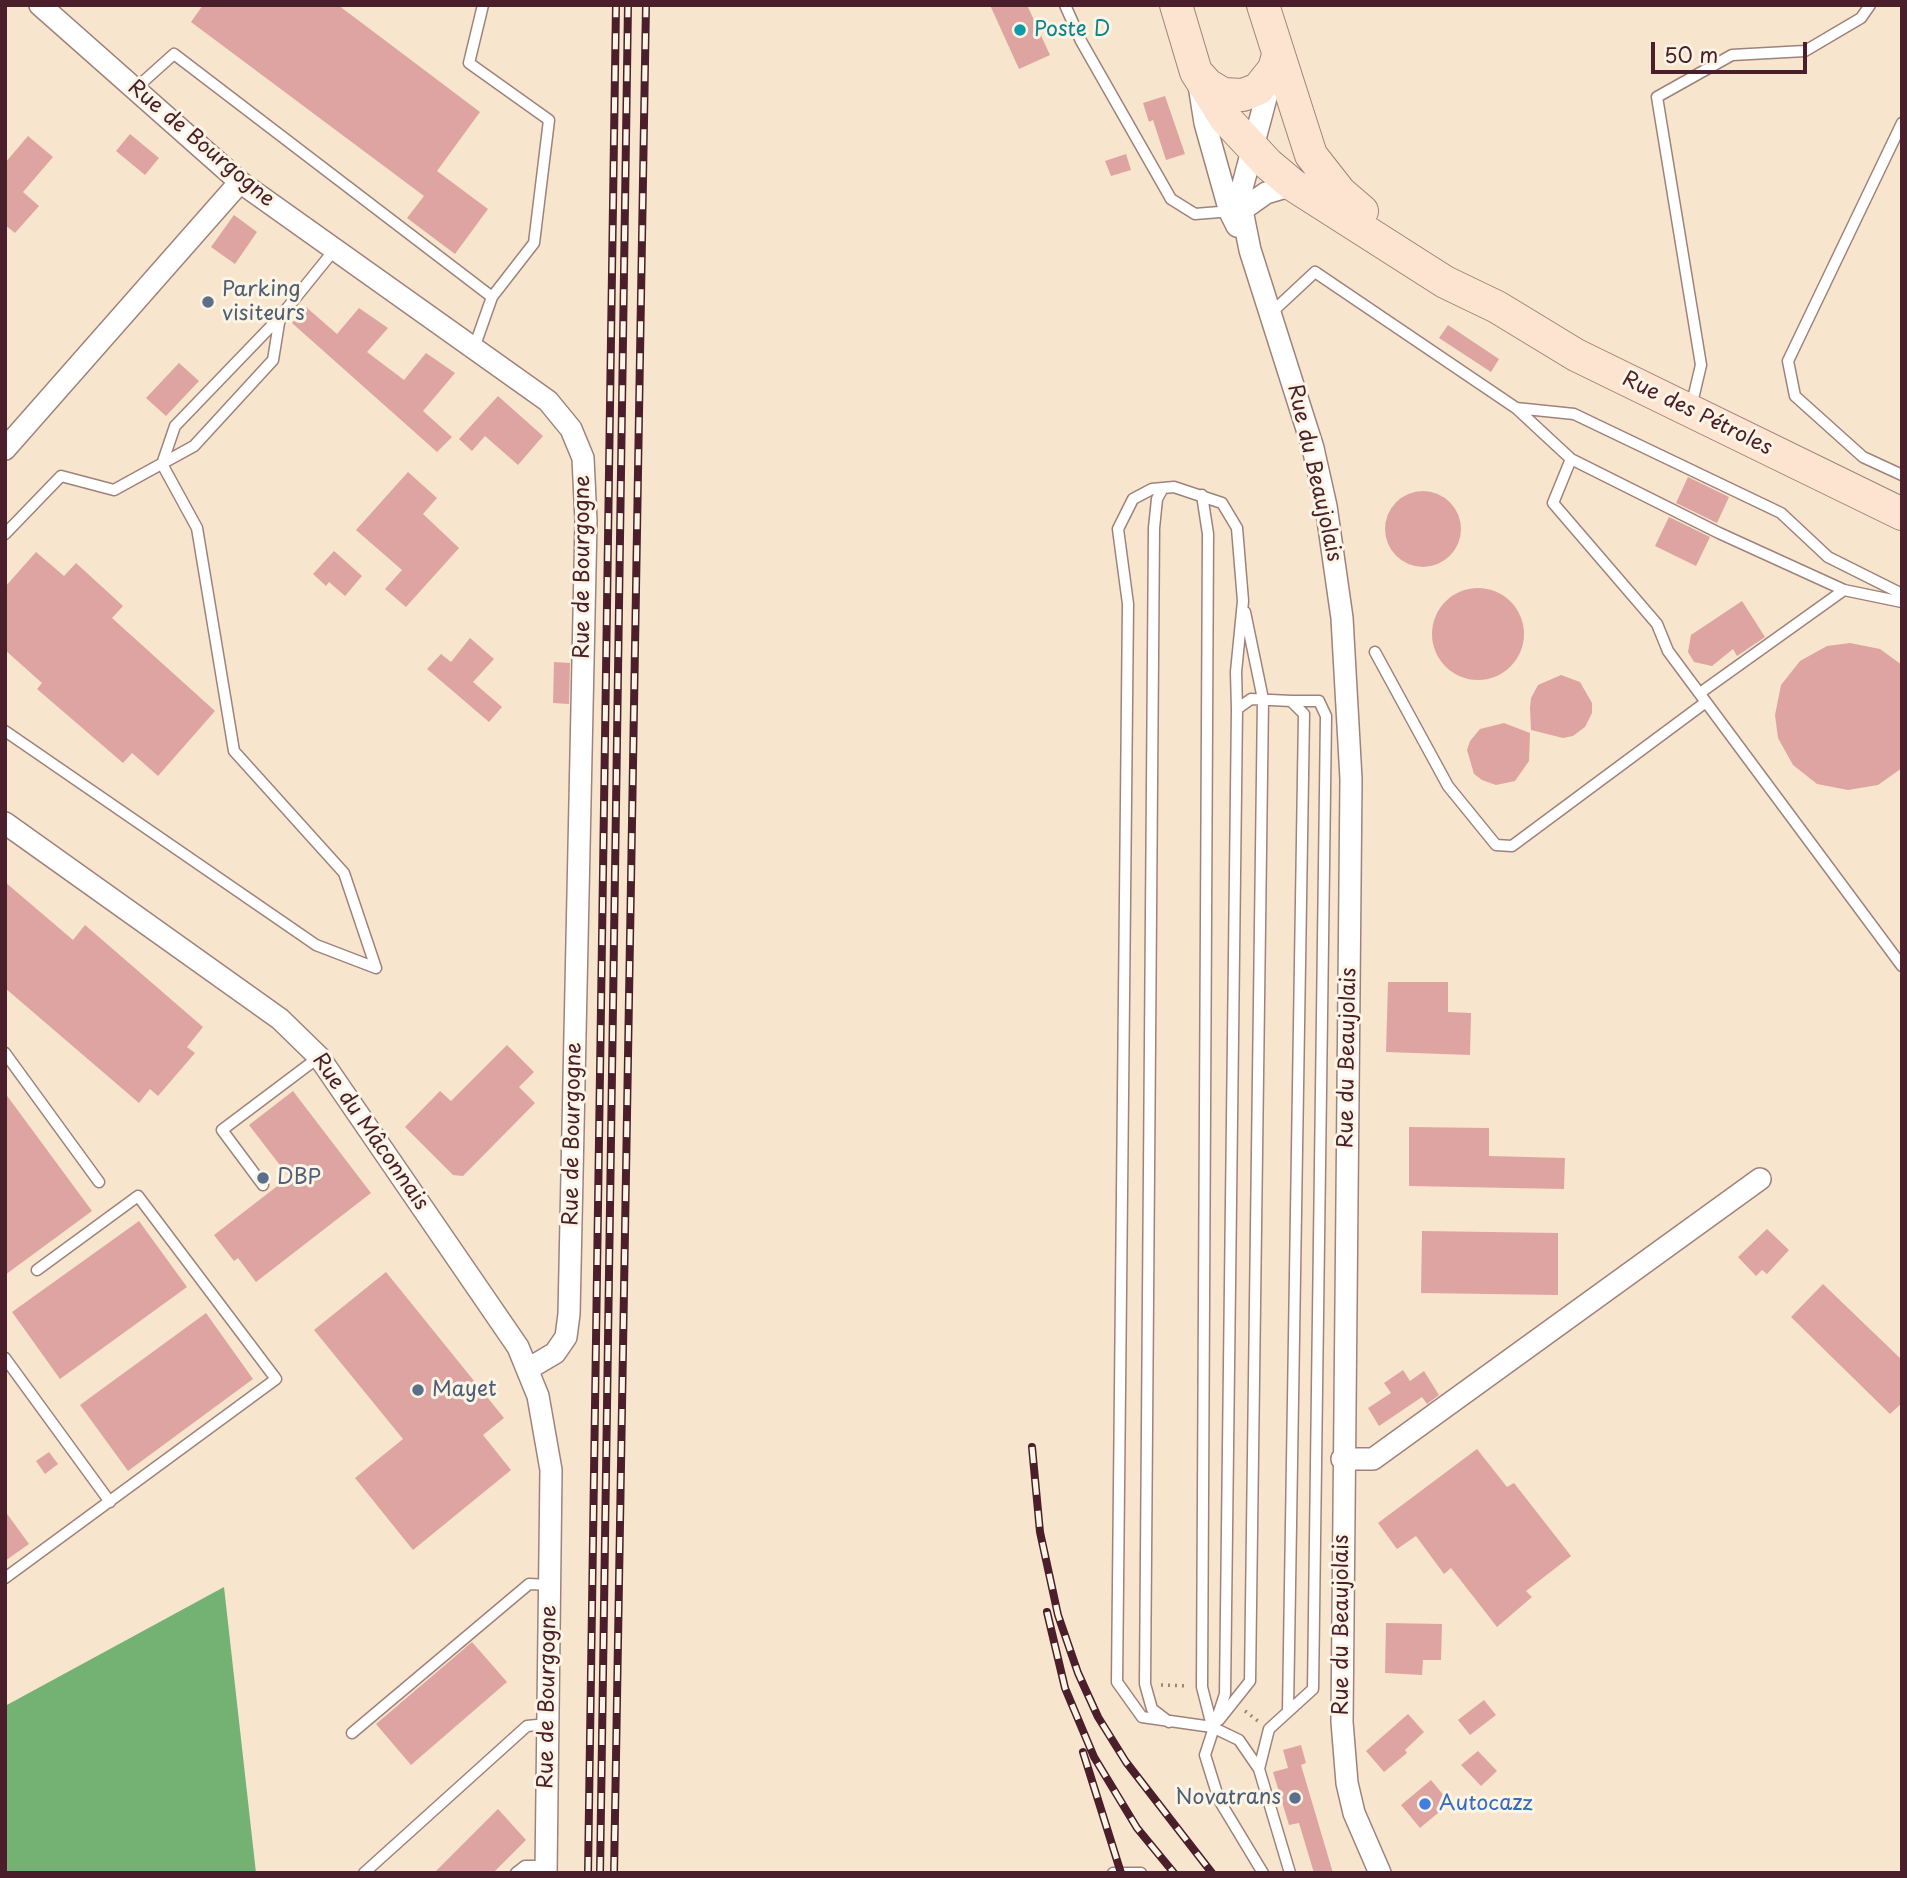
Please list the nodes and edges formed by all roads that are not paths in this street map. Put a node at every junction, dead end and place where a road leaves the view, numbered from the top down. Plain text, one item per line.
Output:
1 (40, 5) edge
2 (482, 5) edge
3 (1065, 5) edge
4 (1176, 5) edge
5 (1263, 5) edge
6 (1870, 5) edge
7 (1276, 62) junction
8 (1196, 72) junction
9 (135, 89) junction
10 (1902, 123) edge
11 (1253, 151) junction
12 (240, 182) junction
13 (1293, 185) junction
14 (1236, 211) junction
15 (335, 249) junction
16 (492, 297) junction
17 (1497, 307) junction
18 (1271, 313) junction
19 (279, 317) junction
20 (474, 348) junction
21 (1516, 408) junction
22 (1690, 410) junction
23 (5, 449) edge
24 (1571, 459) junction
25 (162, 464) junction
26 (1902, 475) edge
27 (1163, 488) junction
28 (1202, 495) junction
29 (1902, 513) edge
30 (5, 534) edge
31 (1844, 590) junction
32 (1902, 594) edge
33 (1243, 601) junction
34 (1902, 603) edge
35 (1375, 652) dead end
36 (1703, 697) junction
37 (1263, 699) junction
38 (1291, 701) junction
39 (1237, 709) junction
40 (5, 731) edge
41 (5, 823) edge
42 (1902, 966) edge
43 (5, 1054) edge
44 (319, 1057) junction
45 (1760, 1179) dead end
46 (99, 1182) dead end
47 (263, 1185) dead end
48 (37, 1270) dead end
49 (5, 1358) edge
50 (528, 1369) junction
51 (538, 1396) joint
52 (1342, 1459) junction
53 (110, 1502) junction
54 (5, 1578) edge
55 (550, 1585) junction
56 (1288, 1710) junction
57 (547, 1724) junction
58 (1171, 1724) junction
59 (1212, 1727) junction
60 (352, 1733) dead end
61 (1259, 1769) junction
62 (546, 1869) edge
63 (364, 1873) edge
64 (516, 1873) edge
65 (1113, 1873) edge
66 (1141, 1873) edge
67 (1264, 1873) edge
68 (1290, 1873) edge
69 (1380, 1873) edge

1 - 9 street, Rue de Bourgogne
2 - 16 lane
3 - 14 lane
4 - 8 main road, Rue des Pétroles
5 - 7 main road, Rue des Pétroles
6 - 22 lane
7 - 8 main road
7 - 11 street, Rue du Beaujolais
7 - 17 main road, Rue des Pétroles
8 - 11 main road, Rue des Pétroles
8 - 14 street, Rue du Beaujolais
9 - 12 street, Rue de Bourgogne
9 - 16 lane
10 - 26 lane
11 - 13 main road, Rue des Pétroles
11 - 14 street, Rue du Beaujolais
12 - 15 street, Rue de Bourgogne
12 - 23 street
13 - 14 street
13 - 17 main road, Rue des Pétroles
14 - 18 street, Rue du Beaujolais
15 - 19 lane
15 - 20 street, Rue de Bourgogne
16 - 20 lane
17 - 22 main road, Rue des Pétroles
18 - 21 lane
18 - 52 street, Rue du Beaujolais
19 - 25 lane
19 - 25 lane
20 - 50 street, Rue de Bourgogne
21 - 24 lane
21 - 32 lane
22 - 29 main road, Rue des Pétroles
24 - 31 lane
24 - 36 lane
25 - 30 lane
25 - 40 lane
27 - 28 lane
27 - 58 lane
27 - 58 lane
28 - 33 lane
28 - 59 lane
31 - 34 lane
31 - 36 lane
33 - 37 lane
33 - 39 lane
35 - 36 lane
36 - 42 lane
37 - 38 lane
37 - 39 lane
37 - 59 lane
38 - 56 lane
38 - 56 lane
39 - 59 lane
41 - 44 street, Rue du Mâconnais
43 - 46 lane
44 - 47 lane
44 - 50 street, Rue du Mâconnais
45 - 52 street
48 - 53 lane
49 - 53 lane
50 - 51 street, Rue du Mâconnais
51 - 55 street, Rue de Bourgogne
52 - 69 street, Rue du Beaujolais
53 - 54 lane
55 - 57 street, Rue de Bourgogne
55 - 60 lane
56 - 61 lane
57 - 62 street, Rue de Bourgogne
57 - 63 lane
58 - 59 lane
59 - 61 lane
59 - 67 lane
61 - 68 lane
62 - 64 lane
65 - 66 lane

